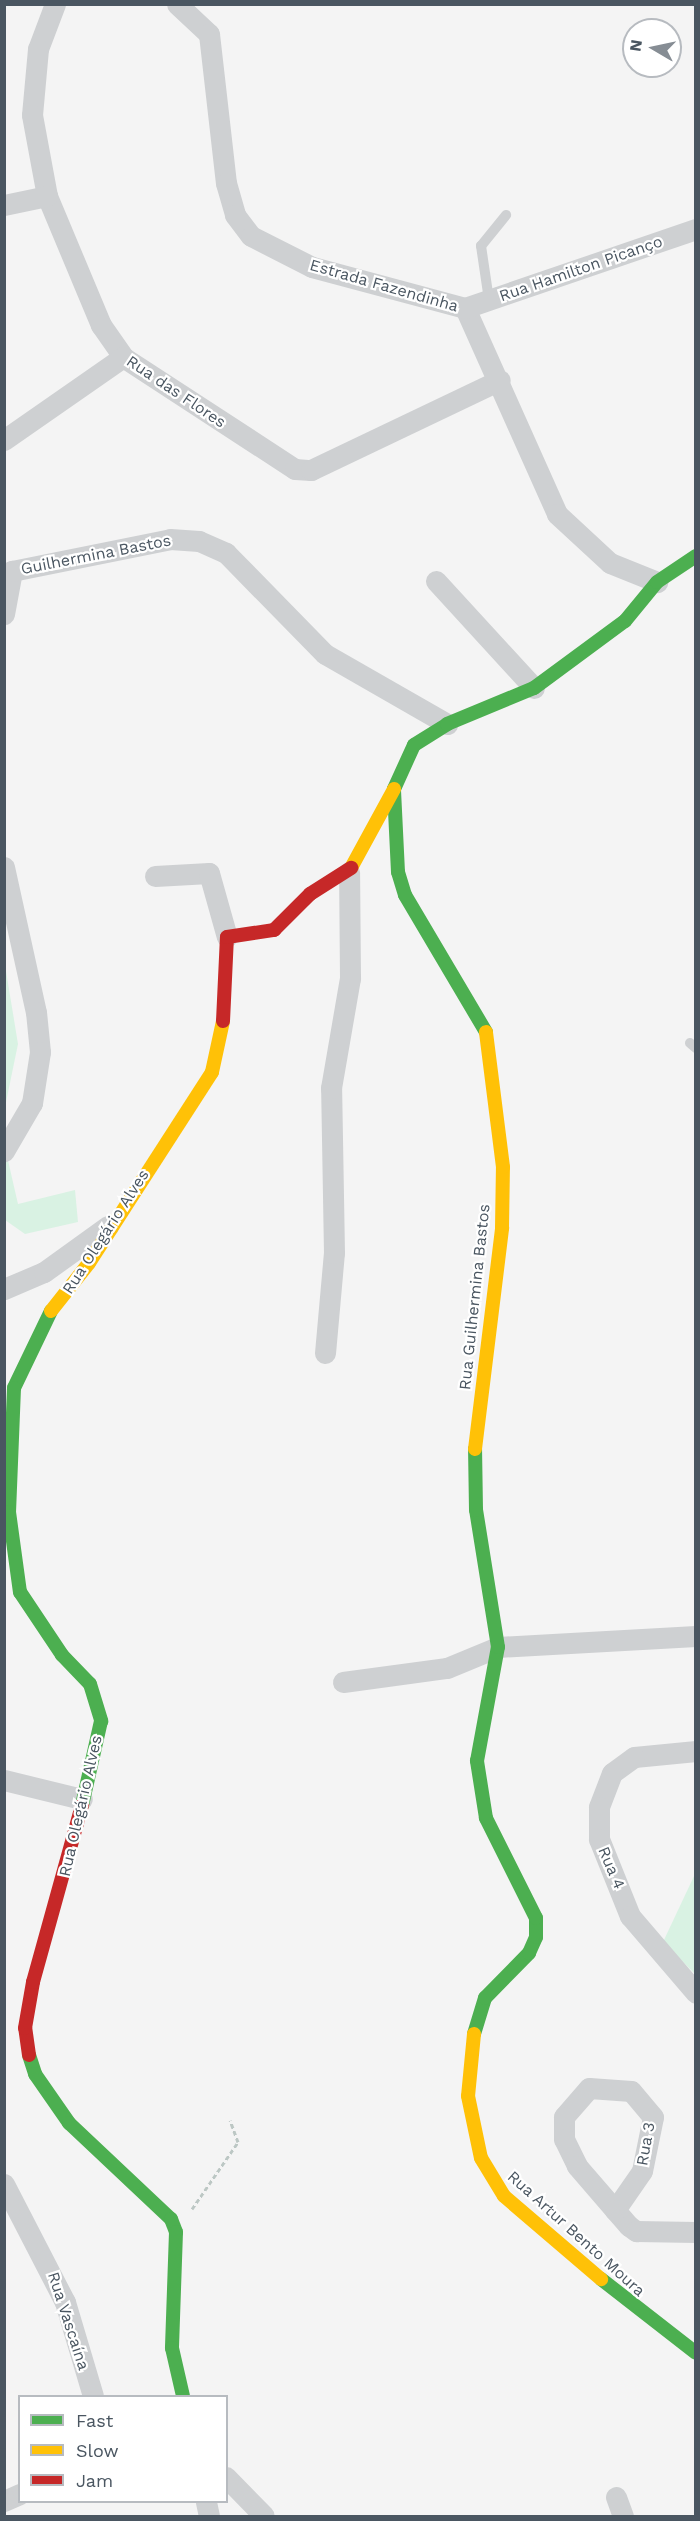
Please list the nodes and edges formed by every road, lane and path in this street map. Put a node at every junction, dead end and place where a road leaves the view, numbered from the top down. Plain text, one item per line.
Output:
1 (55, 4) edge
2 (178, 6) edge
3 (47, 196) junction
4 (4, 205) edge
5 (506, 215) dead end
6 (696, 229) edge
7 (489, 300) junction
8 (465, 308) junction
9 (123, 357) junction
10 (500, 380) junction
11 (4, 440) edge
12 (696, 556) edge
13 (8, 571) edge
14 (436, 581) dead end
15 (657, 582) junction
16 (4, 614) edge
17 (534, 688) junction
18 (447, 724) junction
19 (394, 789) junction
20 (6, 871) edge
21 (349, 872) junction
22 (155, 876) dead end
23 (227, 937) junction
24 (4, 1151) edge
25 (109, 1226) junction
26 (4, 1289) edge
27 (324, 1353) dead end
28 (8, 1552) edge
29 (696, 1635) edge
30 (498, 1647) junction
31 (343, 1682) dead end
32 (696, 1751) edge
33 (4, 1780) edge
34 (82, 1799) junction
35 (696, 1993) edge
36 (230, 2120) dead end
37 (4, 2184) edge
38 (615, 2210) junction
39 (176, 2232) junction
40 (696, 2232) edge
41 (696, 2353) edge
42 (92, 2395) edge
43 (183, 2395) edge
44 (228, 2479) edge
45 (18, 2495) edge
46 (4, 2501) edge
47 (264, 2517) edge

1 - 3 street, Rua das Flores
2 - 8 street, Estrada Fazendinha
3 - 4 street
3 - 9 street, Rua das Flores
5 - 7 lane
6 - 7 street, Rua Hamilton Picanço
7 - 8 street, Rua Hamilton Picanço
8 - 10 street, Estrada Fazendinha
9 - 10 street, Rua das Flores
9 - 11 street
10 - 15 street, Estrada Fazendinha
12 - 15 street, Rua Guilhermina Bastos
13 - 16 street, Guilhermina Bastos
13 - 18 street, Guilhermina Bastos
14 - 17 street
15 - 17 street, Rua Guilhermina Bastos
17 - 18 street, Rua Guilhermina Bastos
18 - 19 street, Rua Guilhermina Bastos
19 - 21 street
19 - 30 street, Rua Guilhermina Bastos
20 - 24 street
21 - 23 street
21 - 27 street
22 - 23 street
23 - 25 street, Rua Olegário Alves
25 - 26 street
25 - 28 street, Rua Olegário Alves
28 - 34 street, Rua Olegário Alves
29 - 30 street
30 - 31 street
30 - 41 street, Rua Artur Bento Moura
32 - 35 street, Rua 4
33 - 34 street
34 - 39 street, Rua Olegário Alves
36 - 39 path
37 - 42 street, Rua Vascaína
38 - 38 street, Rua 3
38 - 40 street, Rua 3
39 - 43 street
44 - 47 street
45 - 46 street

